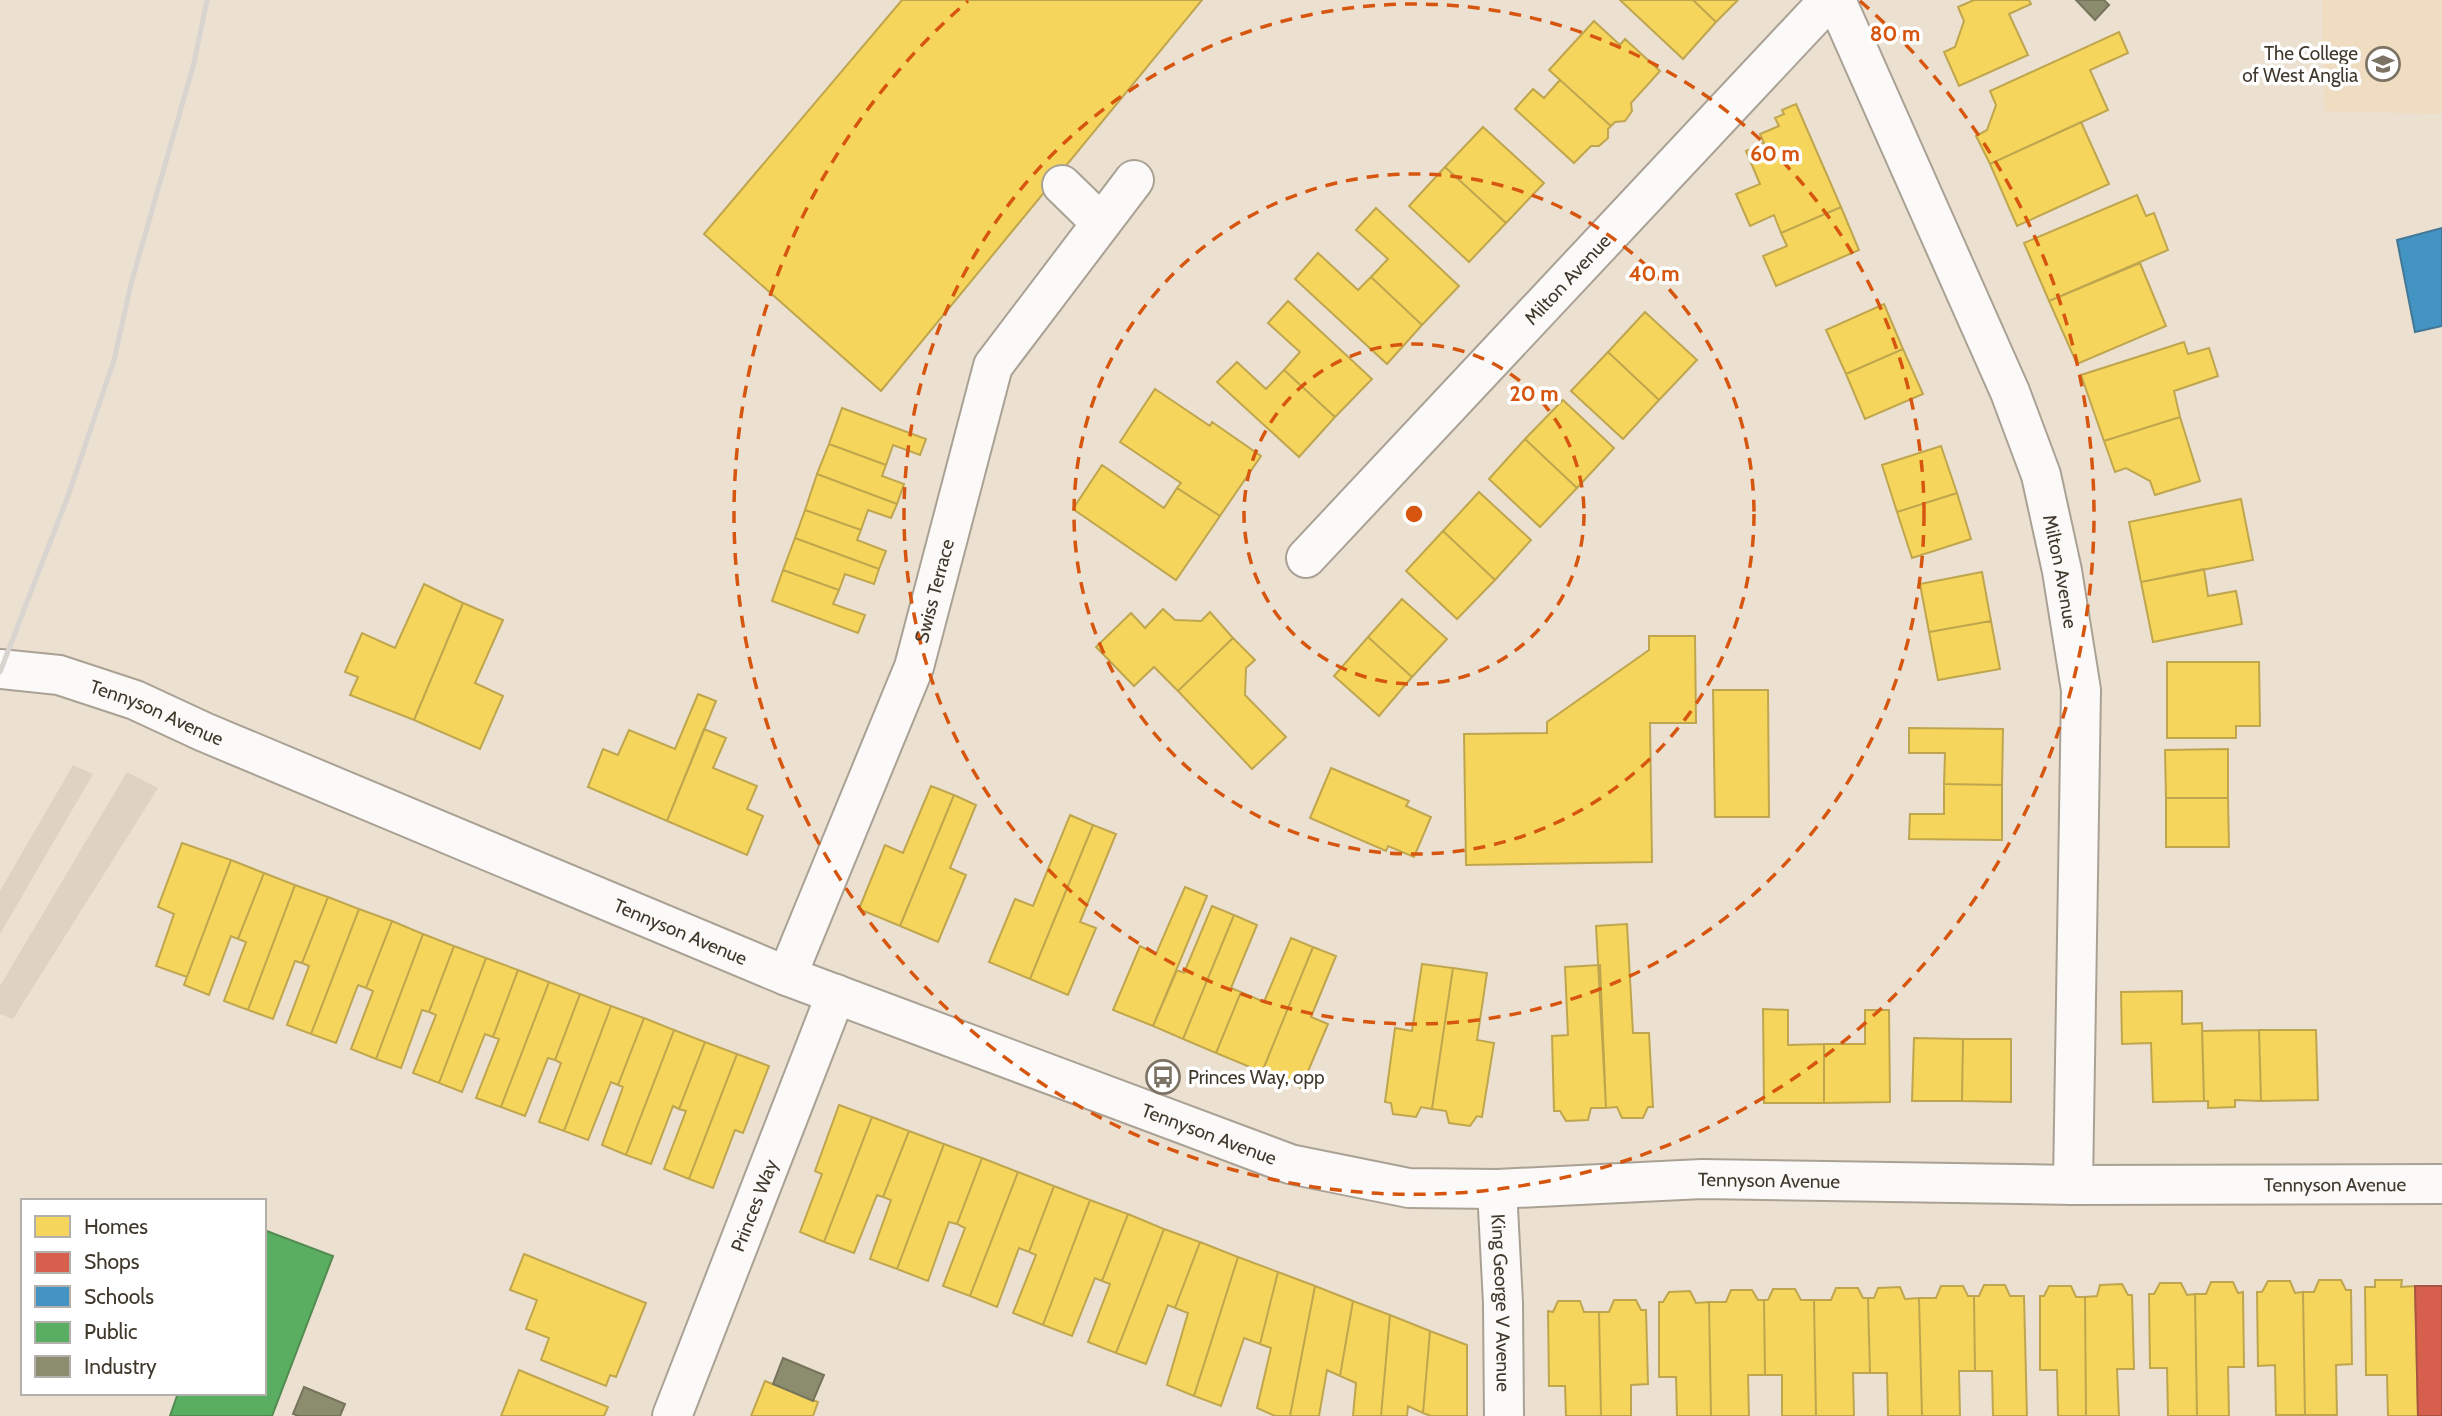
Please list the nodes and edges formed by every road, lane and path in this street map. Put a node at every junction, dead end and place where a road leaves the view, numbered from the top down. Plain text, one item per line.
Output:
1 (1829, 0) edge
2 (1836, 0) edge
3 (1134, 180) dead end
4 (1062, 185) dead end
5 (1101, 223) junction
6 (1306, 558) dead end
7 (0, 670) edge
8 (787, 976) junction
9 (836, 994) junction
10 (2442, 1184) edge
11 (2073, 1185) junction
12 (1497, 1189) junction
13 (672, 1416) edge
14 (1504, 1416) edge

1 - 6 street, Milton Avenue
2 - 11 street, Milton Avenue
3 - 5 street, Swiss Terrace
4 - 5 street
5 - 8 street, Swiss Terrace
7 - 8 street, Tennyson Avenue
8 - 9 street, Tennyson Avenue
9 - 12 street, Tennyson Avenue
9 - 13 street, Princes Way
10 - 11 street, Tennyson Avenue
11 - 12 street, Tennyson Avenue
12 - 14 street, King George V Avenue

